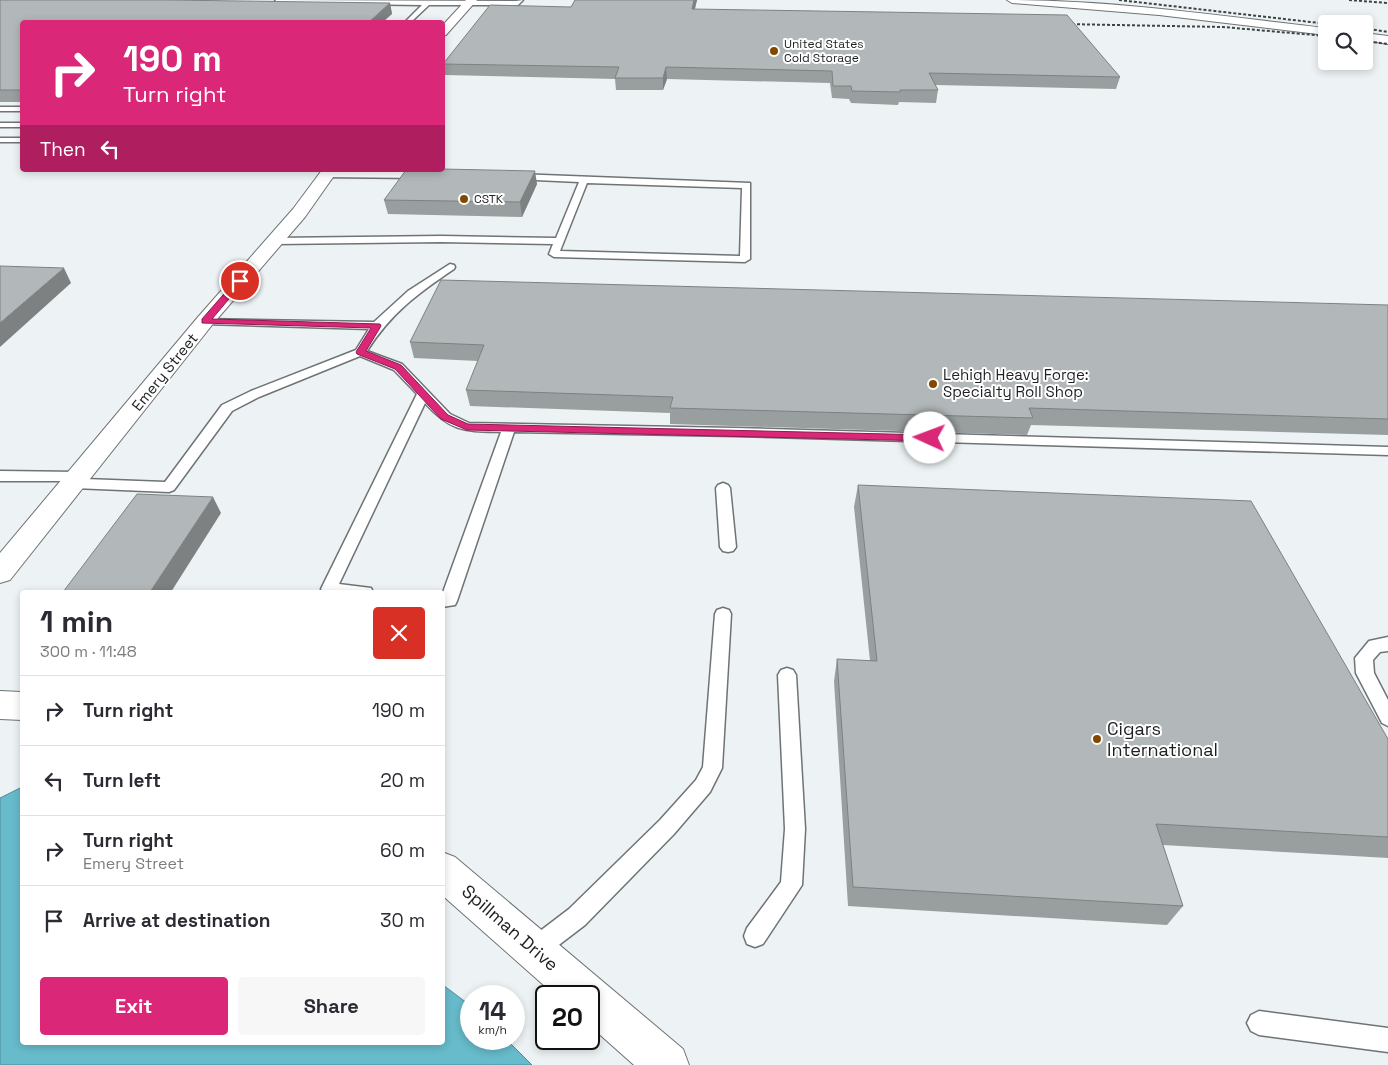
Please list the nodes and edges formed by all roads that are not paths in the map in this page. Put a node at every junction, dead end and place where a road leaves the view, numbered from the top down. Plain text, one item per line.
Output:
1 (520, 0) edge
2 (1012, 0) edge
3 (268, 2) edge
4 (470, 2) edge
5 (427, 3) junction
6 (410, 20) edge
7 (445, 31) edge
8 (1318, 31) edge
9 (1373, 38) edge
10 (1388, 40) edge
11 (0, 109) edge
12 (20, 109) edge
13 (0, 125) edge
14 (20, 125) edge
15 (0, 140) edge
16 (20, 140) edge
17 (328, 172) edge
18 (428, 175) edge
19 (511, 176) edge
20 (584, 180) junction
21 (274, 241) junction
22 (559, 241) junction
23 (450, 267) dead end
24 (205, 321) junction
25 (377, 326) junction
26 (360, 352) junction
27 (424, 394) junction
28 (509, 428) junction
29 (1388, 451) edge
30 (0, 476) edge
31 (77, 480) junction
32 (723, 488) dead end
33 (728, 547) dead end
34 (0, 573) edge
35 (341, 590) edge
36 (445, 601) edge
37 (724, 614) dead end
38 (1388, 644) edge
39 (786, 675) dead end
40 (0, 705) edge
41 (20, 706) edge
42 (1388, 718) edge
43 (445, 873) edge
44 (755, 936) dead end
45 (535, 949) junction
46 (1259, 1023) dead end
47 (1388, 1040) edge
48 (668, 1065) edge

1 - 4 lane
2 - 8 street
3 - 5 lane
4 - 5 lane
4 - 7 street
5 - 6 lane
9 - 10 street
11 - 12 lane
13 - 14 lane
15 - 16 lane
17 - 18 lane
17 - 21 street, Emery Street
19 - 20 lane
20 - 22 lane
20 - 22 lane
21 - 22 lane
21 - 24 street, Emery Street
23 - 25 lane
24 - 25 lane
24 - 31 street, Emery Street
25 - 26 lane
26 - 27 lane
26 - 31 lane
27 - 28 lane
27 - 35 lane
28 - 29 lane
28 - 36 lane
30 - 31 lane
31 - 34 street, Emery Street
32 - 33 lane
37 - 45 lane
38 - 42 lane
39 - 44 lane
40 - 41 street
43 - 45 street, Spillman Drive
45 - 48 street, Spillman Drive
46 - 47 lane

